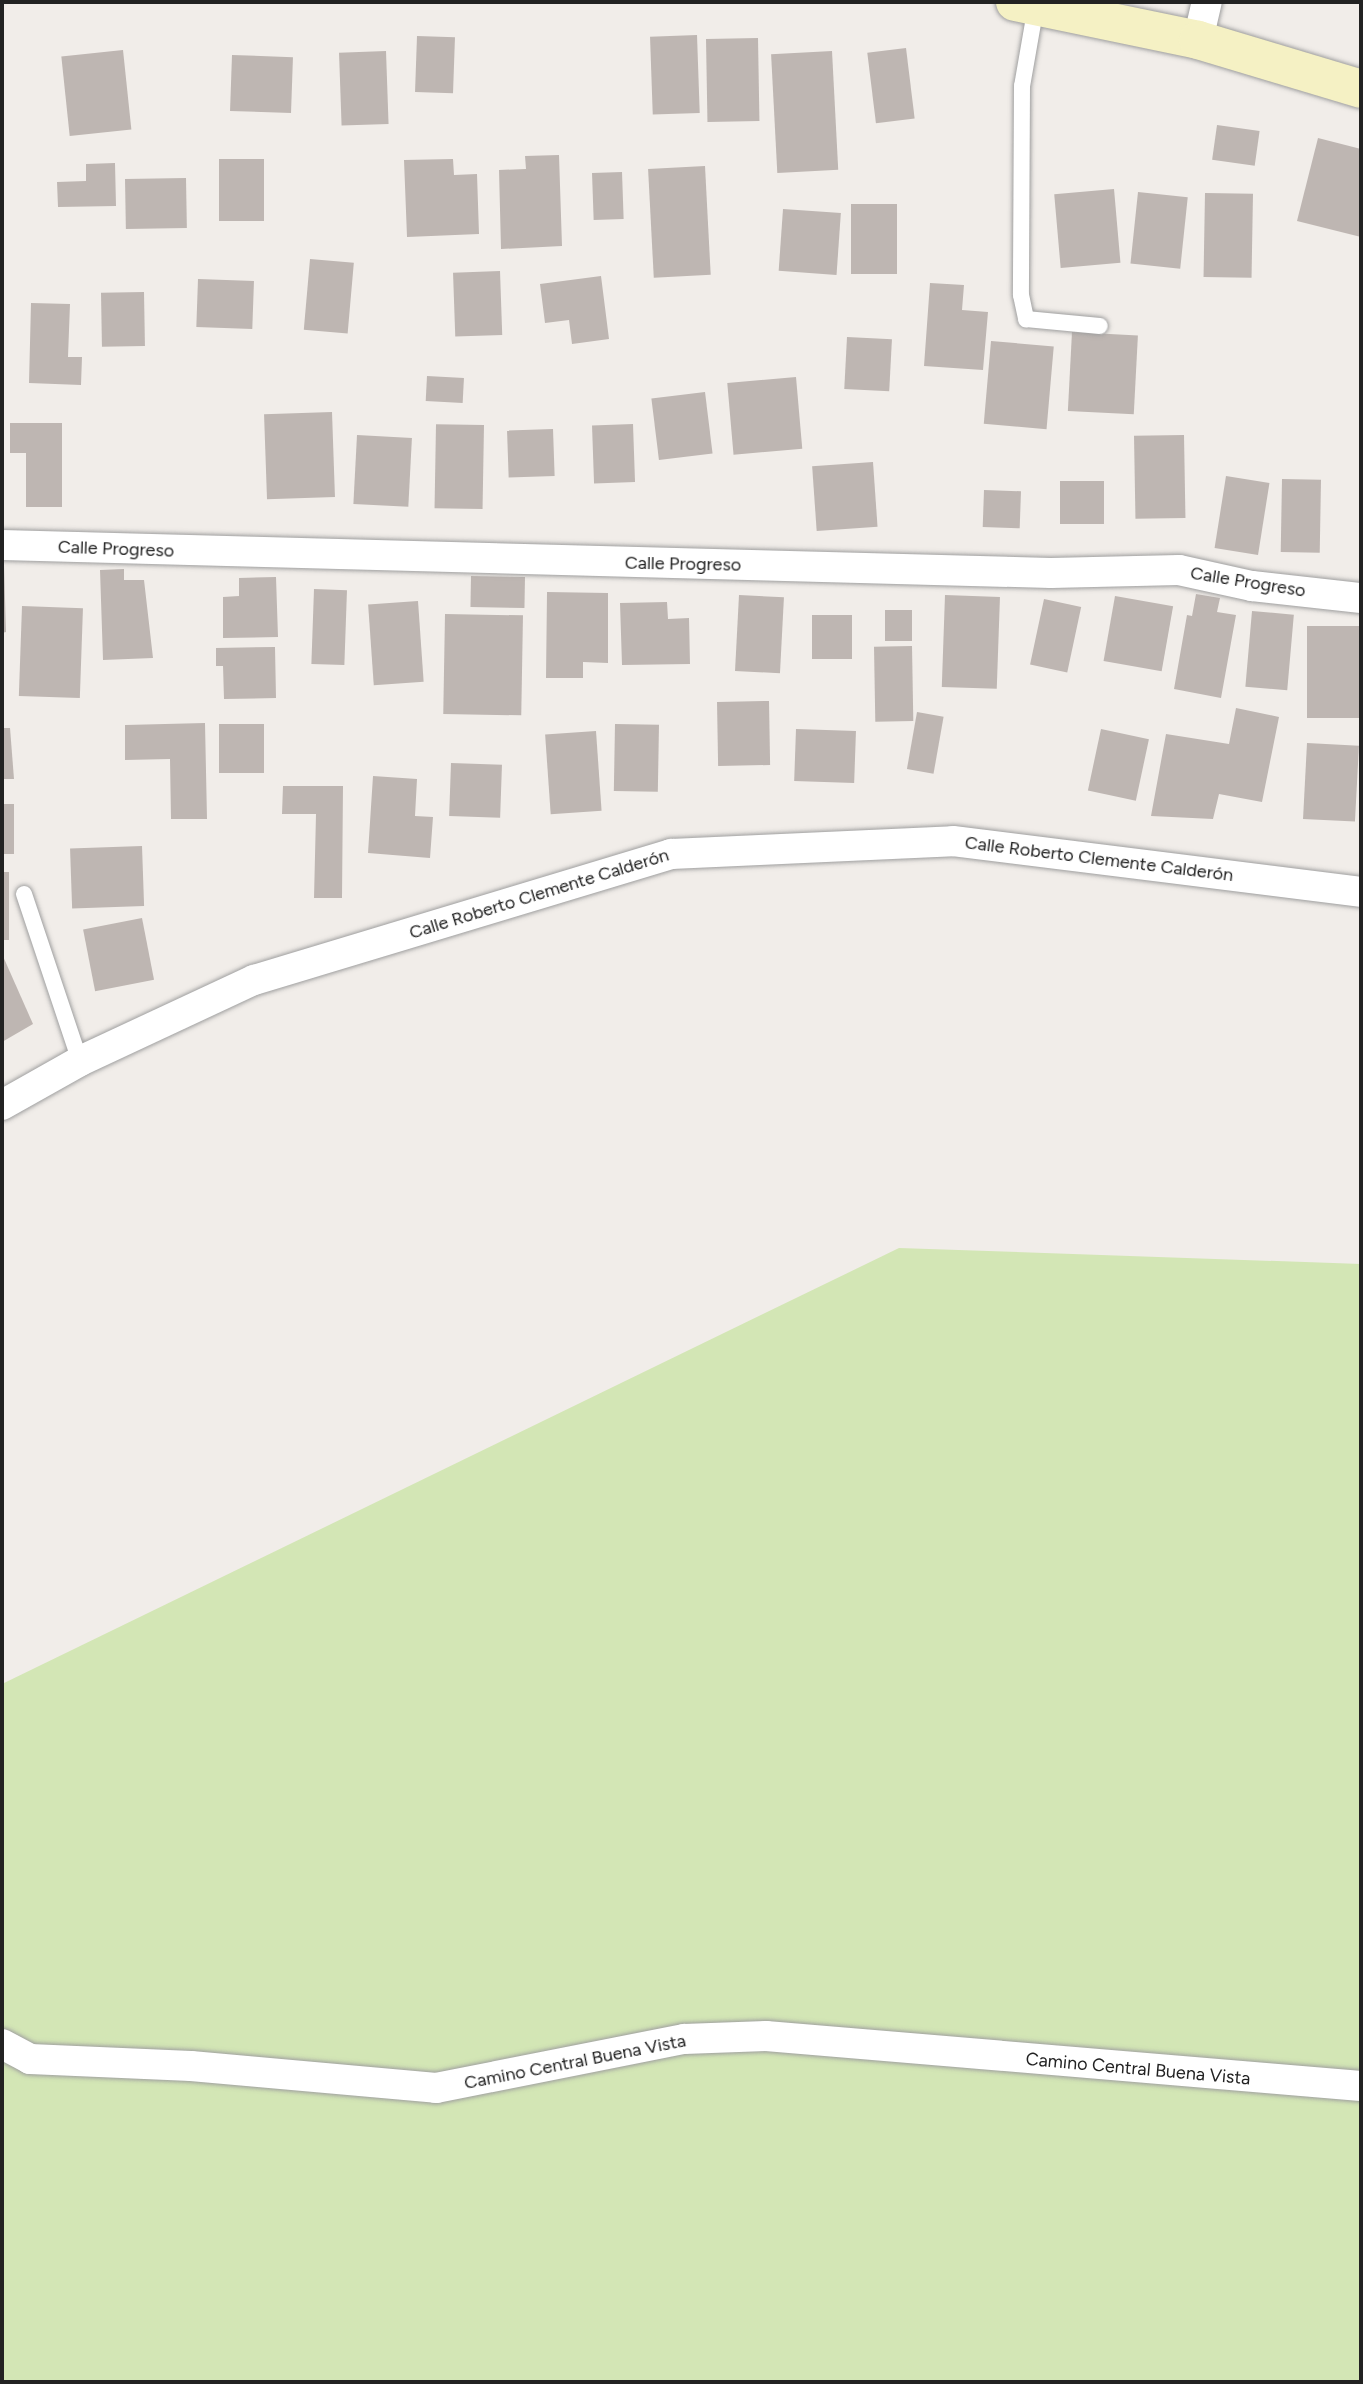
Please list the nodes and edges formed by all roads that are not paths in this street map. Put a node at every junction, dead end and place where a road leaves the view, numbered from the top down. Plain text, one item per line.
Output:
1 (1207, 2) edge
2 (1025, 4) edge
3 (1198, 40) junction
4 (1361, 89) edge
5 (1100, 326) dead end
6 (2, 545) edge
7 (1361, 598) edge
8 (1361, 892) edge
9 (24, 894) dead end
10 (79, 1061) junction
11 (2, 1105) edge
12 (2, 2044) edge
13 (1361, 2087) edge

1 - 3 street
2 - 3 street
2 - 5 lane
3 - 4 street
6 - 7 street, Calle Progreso
8 - 10 street, Calle Roberto Clemente Calderón
9 - 10 lane
10 - 11 street, Calle Roberto Clemente Calderón
12 - 13 street, Camino Central Buena Vista

